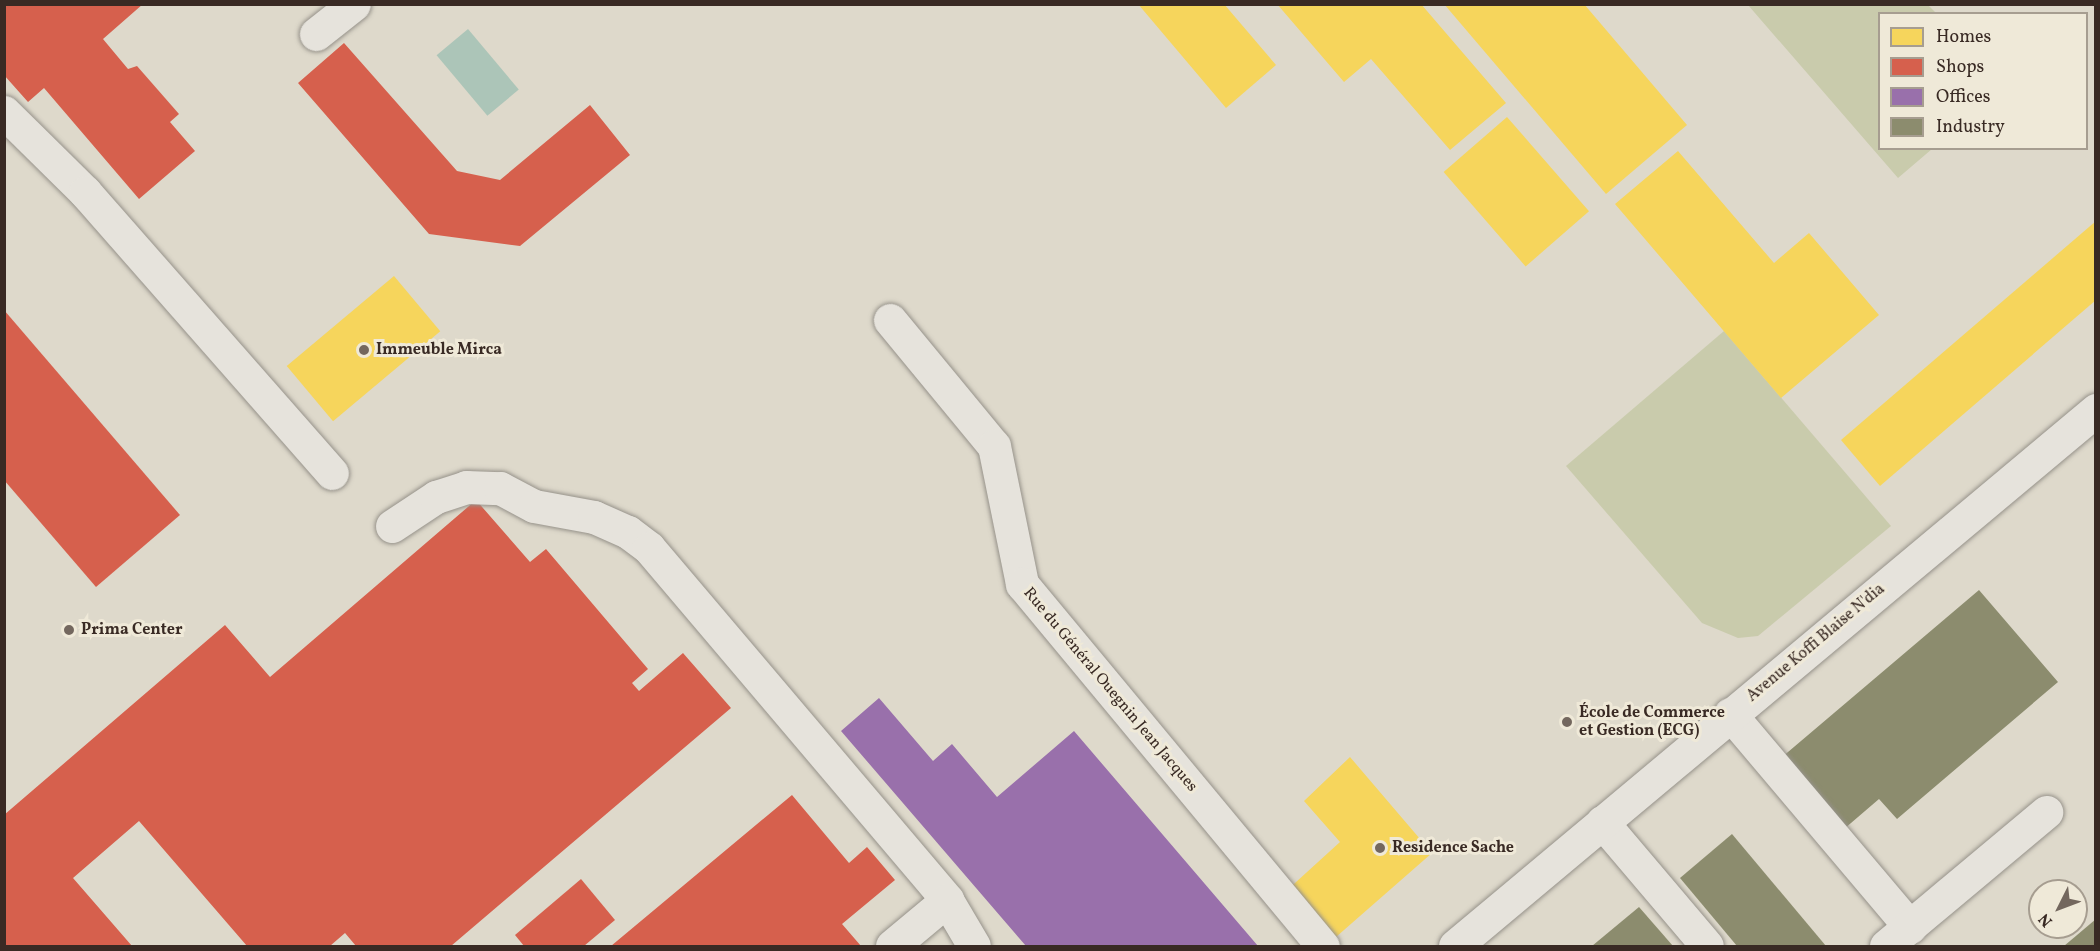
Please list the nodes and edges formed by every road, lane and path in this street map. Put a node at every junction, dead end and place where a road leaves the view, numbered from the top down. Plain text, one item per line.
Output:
1 (354, 4) edge
2 (316, 34) dead end
3 (4, 112) edge
4 (890, 320) dead end
5 (2096, 410) edge
6 (332, 473) dead end
7 (392, 526) dead end
8 (1730, 714) junction
9 (2046, 812) dead end
10 (1602, 822) junction
11 (947, 900) junction
12 (1898, 937) edge
13 (892, 946) edge
14 (974, 946) edge
15 (1323, 946) edge
16 (1455, 946) edge
17 (1707, 946) edge

1 - 2 street
3 - 6 street
4 - 15 street, Rue du Général Ouegnin Jean Jacques
5 - 8 street, Avenue Koffi Blaise N'dia
7 - 11 street
8 - 10 street, Avenue Koffi Blaise N'dia
8 - 12 street
9 - 12 street
10 - 16 street, Avenue Koffi Blaise N'dia
10 - 17 street
11 - 13 street
11 - 14 street

